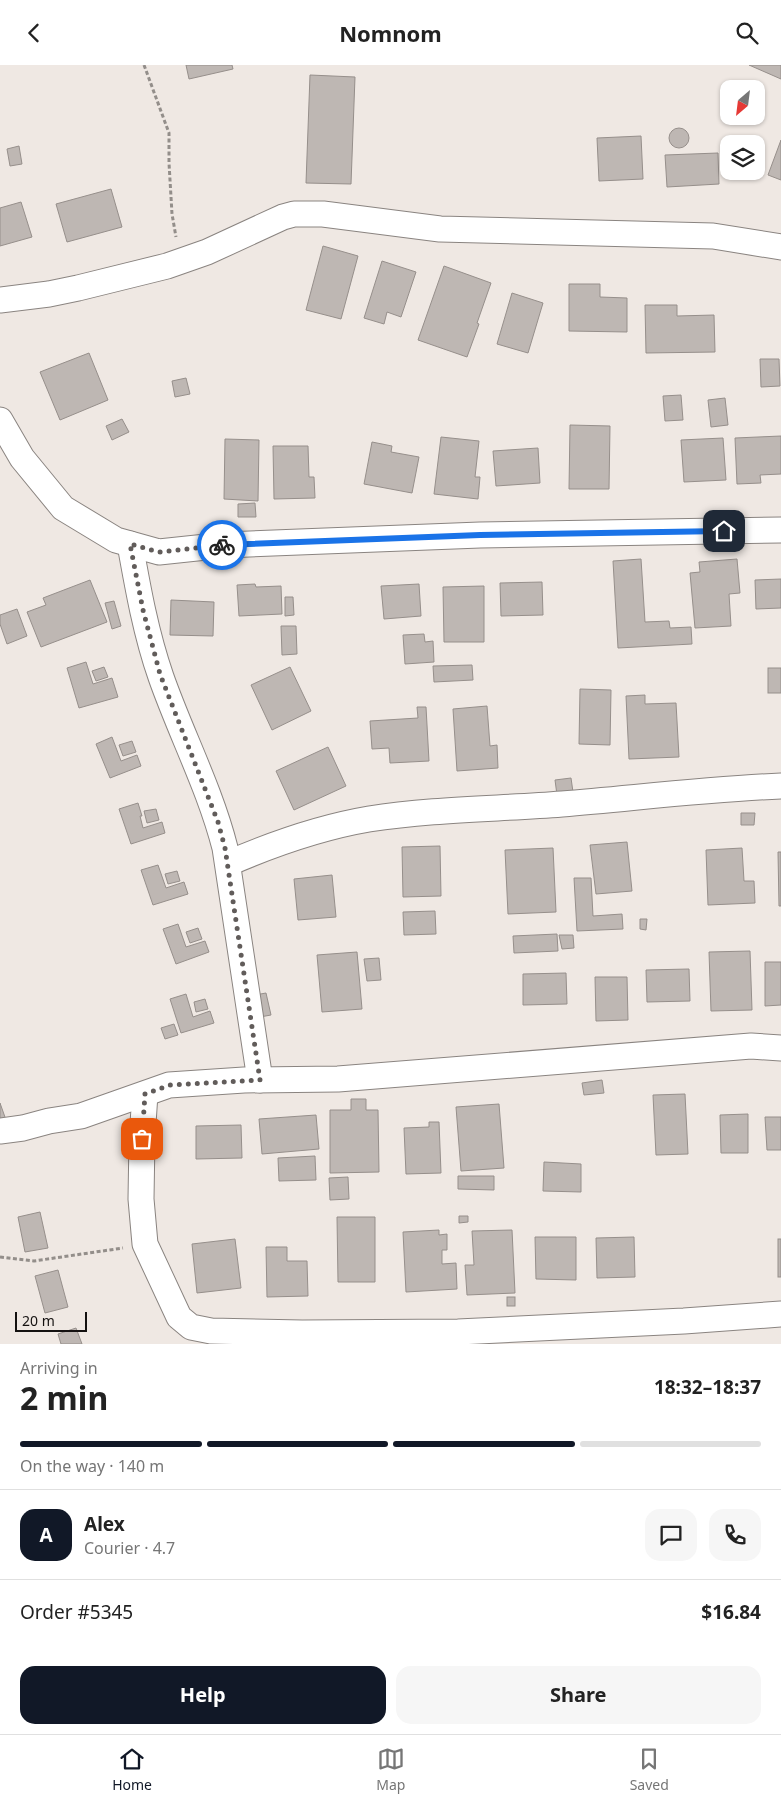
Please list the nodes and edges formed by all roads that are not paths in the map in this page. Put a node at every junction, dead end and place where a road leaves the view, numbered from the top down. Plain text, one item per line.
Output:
1 (781, 247) edge
2 (0, 300) edge
3 (0, 420) edge
4 (781, 530) edge
5 (130, 544) junction
6 (781, 786) edge
7 (229, 863) junction
8 (781, 1048) edge
9 (260, 1080) junction
10 (145, 1094) junction
11 (0, 1131) edge
12 (781, 1313) edge
13 (192, 1335) edge

1 - 2 street
3 - 5 street
4 - 5 street
5 - 7 street
6 - 7 street
7 - 9 street
8 - 9 street
9 - 10 street
10 - 11 street
10 - 13 street
12 - 13 street

